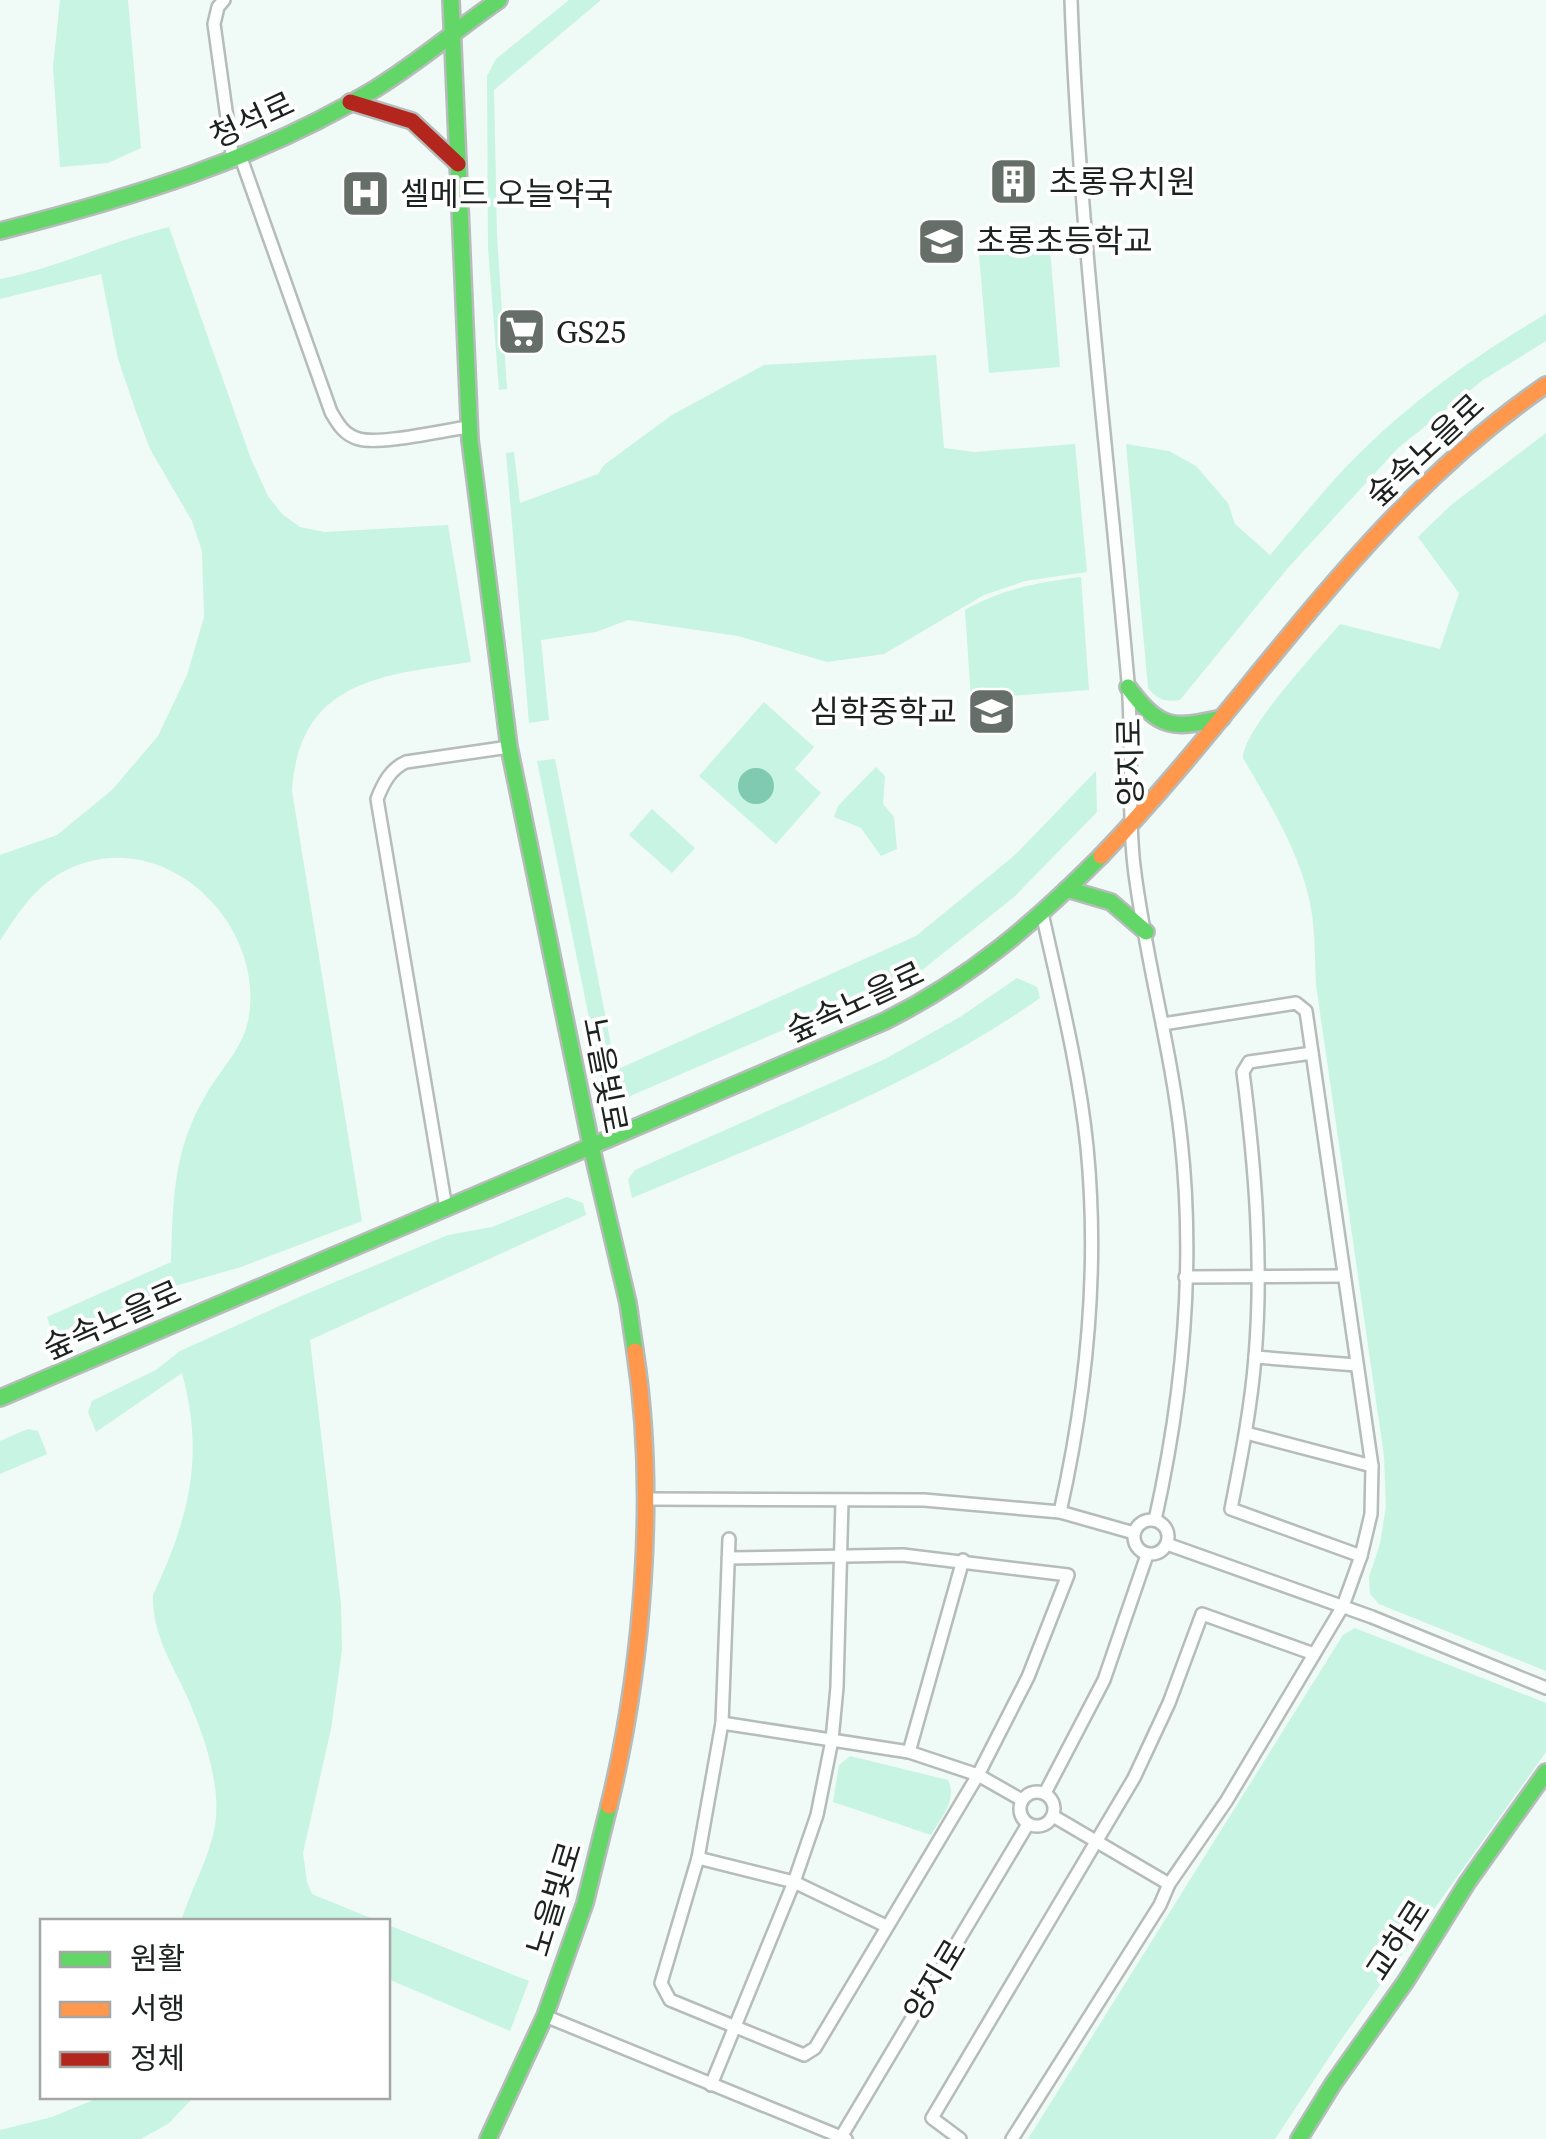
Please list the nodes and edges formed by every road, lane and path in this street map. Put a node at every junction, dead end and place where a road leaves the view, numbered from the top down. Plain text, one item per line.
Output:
1 (224, 0) edge
2 (451, 0) edge
3 (498, 0) edge
4 (1071, 0) edge
5 (454, 30) junction
6 (350, 102) junction
7 (237, 160) junction
8 (458, 164) junction
9 (0, 231) edge
10 (1546, 385) edge
11 (470, 427) junction
12 (1128, 688) junction
13 (1222, 718) junction
14 (509, 747) junction
15 (1132, 826) junction
16 (1067, 888) junction
17 (1042, 913) junction
18 (1146, 932) junction
19 (1163, 1024) junction
20 (1312, 1052) junction
21 (592, 1150) junction
22 (446, 1208) junction
23 (1258, 1276) junction
24 (1343, 1276) junction
25 (1185, 1277) junction
26 (1256, 1356) junction
27 (1356, 1364) junction
28 (0, 1398) edge
29 (1246, 1434) junction
30 (1372, 1466) junction
31 (645, 1499) junction
32 (842, 1501) junction
33 (1060, 1512) junction
34 (1155, 1520) junction
35 (1134, 1533) junction
36 (729, 1539) dead end
37 (1167, 1544) junction
38 (1147, 1554) junction
39 (842, 1556) junction
40 (1361, 1556) junction
41 (728, 1558) junction
42 (963, 1560) junction
43 (1343, 1606) junction
44 (1314, 1654) junction
45 (1546, 1688) edge
46 (722, 1723) junction
47 (832, 1740) junction
48 (909, 1752) junction
49 (1546, 1772) edge
50 (978, 1775) junction
51 (1045, 1794) junction
52 (1022, 1800) junction
53 (1053, 1816) junction
54 (1028, 1824) junction
55 (1098, 1843) junction
56 (698, 1858) junction
57 (794, 1882) junction
58 (1169, 1884) junction
59 (886, 1926) junction
60 (546, 2016) junction
61 (734, 2027) junction
62 (711, 2084) junction
63 (843, 2138) edge
64 (488, 2139) edge
65 (960, 2139) edge
66 (1012, 2139) edge
67 (1299, 2139) edge

1 - 7 street
2 - 5 street, 노을빛로
3 - 5 street, 청석로
4 - 12 street, 양지로
5 - 6 street, 청석로
5 - 8 street, 노을빛로
6 - 7 street, 청석로
6 - 8 street
7 - 9 street, 청석로
7 - 11 street
8 - 11 street, 노을빛로
10 - 13 street, 숲속노을로
11 - 14 street, 노을빛로
12 - 13 street
12 - 15 street, 양지로
13 - 15 street, 숲속노을로
14 - 21 street, 노을빛로
14 - 22 street
15 - 16 street, 숲속노을로
15 - 18 street, 양지로
16 - 17 street, 숲속노을로
16 - 18 street
17 - 21 street, 숲속노을로
17 - 33 street
18 - 19 street, 양지로
19 - 20 street
19 - 25 street, 양지로
20 - 23 street
20 - 24 street
21 - 22 street, 숲속노을로
21 - 31 street, 노을빛로
22 - 28 street, 숲속노을로
23 - 24 street
23 - 25 street
23 - 26 street
24 - 27 street
25 - 34 street, 양지로
26 - 27 street
26 - 29 street
27 - 30 street
29 - 30 street
29 - 40 street
30 - 40 street
31 - 32 street
31 - 60 street, 노을빛로
32 - 33 street
32 - 39 street
33 - 35 street
34 - 35 street
34 - 37 street
35 - 38 street
36 - 41 street
37 - 38 street
37 - 43 street
38 - 51 street
39 - 41 street
39 - 42 street
39 - 47 street
40 - 43 street
41 - 46 street
42 - 48 street
42 - 50 street
43 - 44 street
43 - 45 street
44 - 55 street
44 - 58 street
46 - 47 street
46 - 56 street
47 - 48 street
47 - 57 street
48 - 50 street
49 - 67 street, 교하로
50 - 52 street
50 - 59 street
51 - 52 street
51 - 53 street
52 - 54 street
53 - 54 street
53 - 55 street
54 - 63 street, 양지로
55 - 58 street
55 - 65 street
56 - 57 street
56 - 61 street
57 - 59 street
57 - 61 street
58 - 66 street
59 - 61 street
60 - 62 street
60 - 64 street, 노을빛로
61 - 62 street
62 - 63 street

